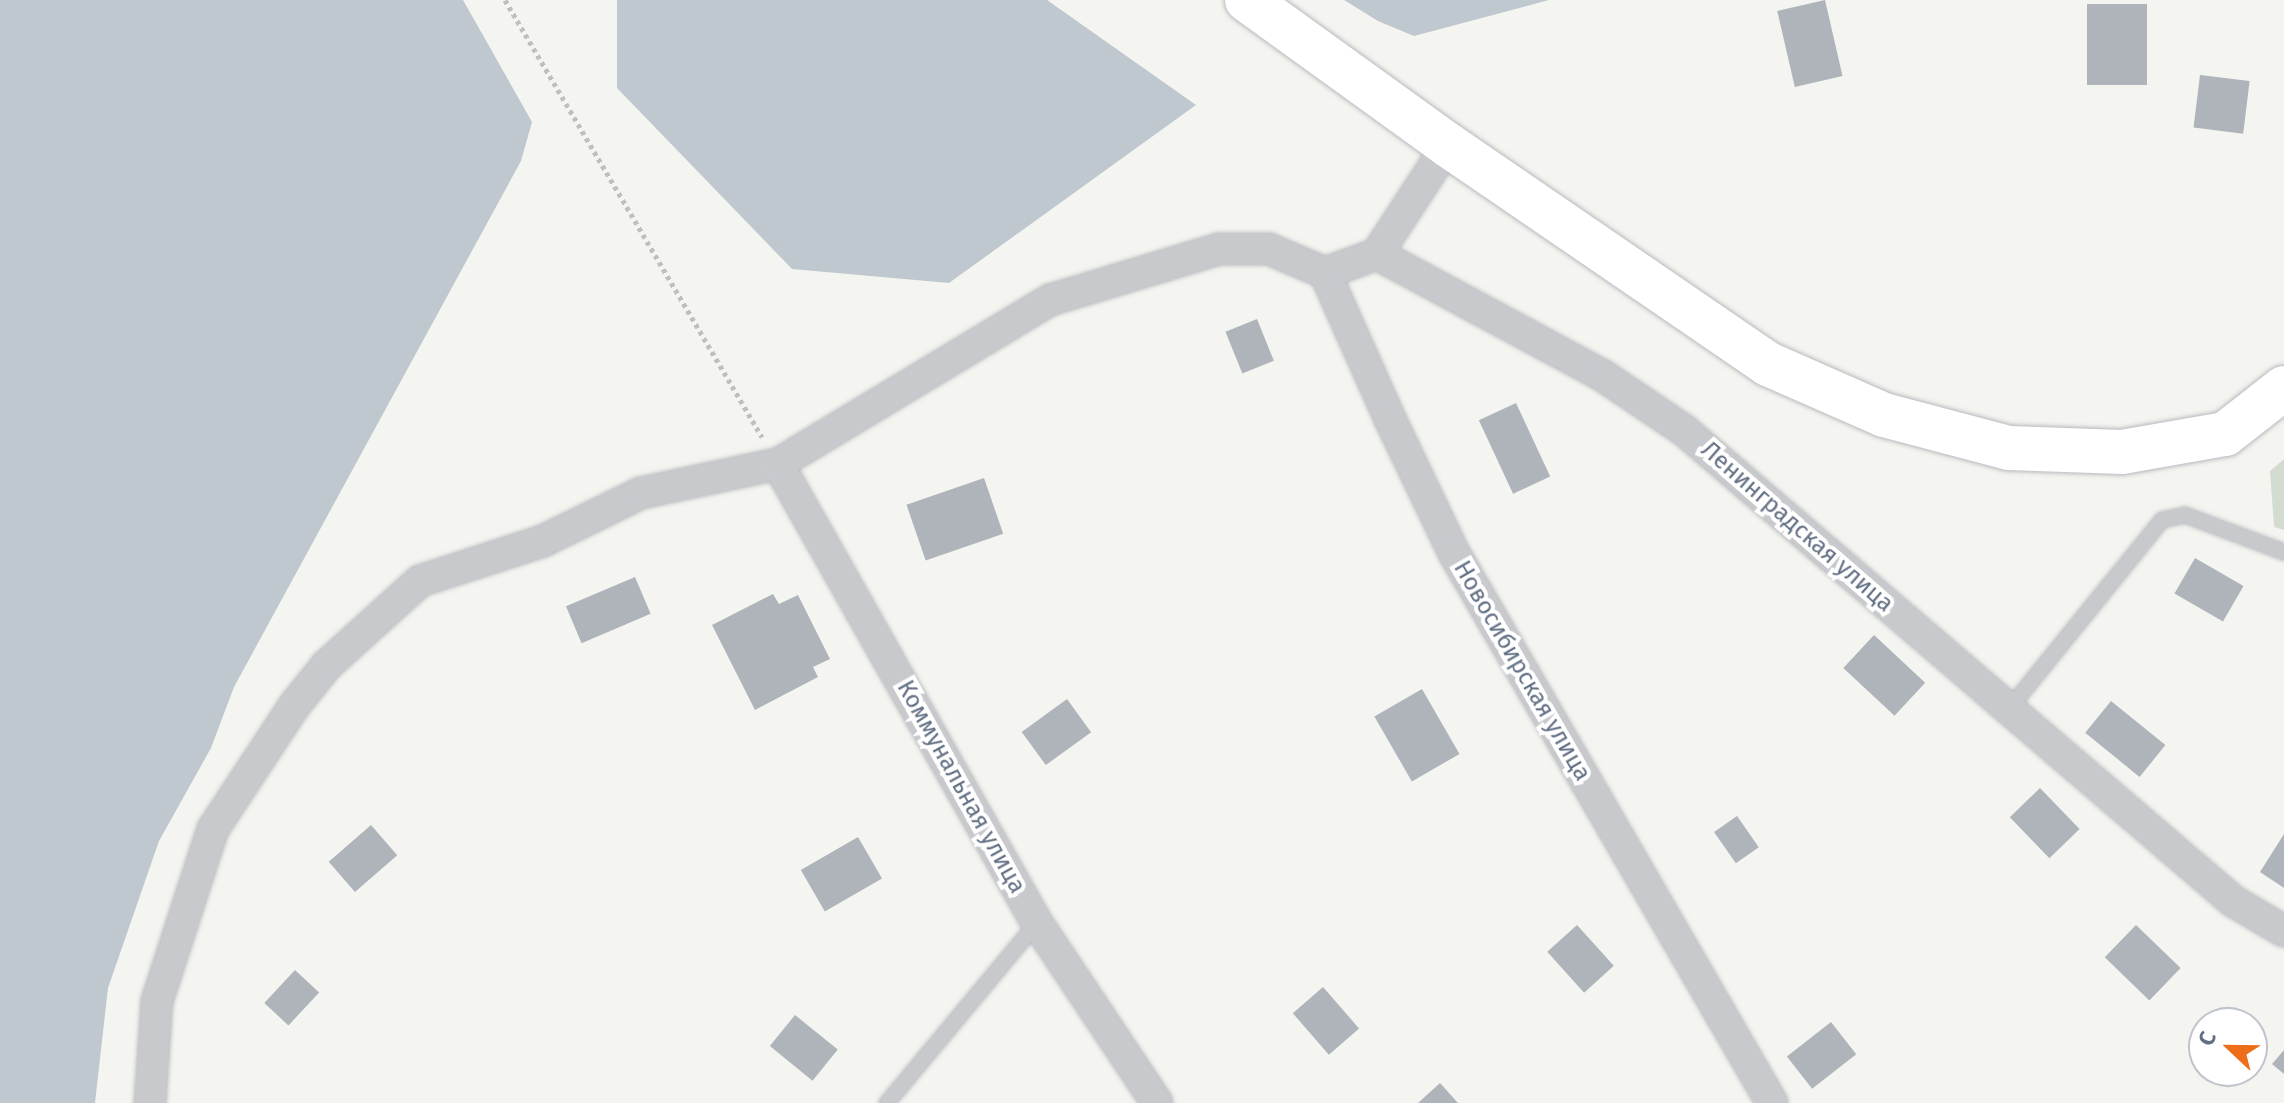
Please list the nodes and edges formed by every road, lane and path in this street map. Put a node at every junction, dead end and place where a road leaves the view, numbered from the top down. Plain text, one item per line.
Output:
1 (505, 0) edge
2 (1247, 0) edge
3 (1448, 145) junction
4 (1377, 254) junction
5 (1325, 273) junction
6 (2284, 388) edge
7 (778, 464) junction
8 (2284, 552) edge
9 (2009, 709) junction
10 (1037, 923) junction
11 (2284, 931) edge
12 (150, 1103) edge
13 (887, 1103) edge
14 (1157, 1103) edge
15 (1772, 1103) edge

1 - 7 path
2 - 3 main road
3 - 4 street
3 - 6 main road
4 - 5 street
4 - 9 street, Ленинградская улица
5 - 7 street
5 - 15 street, Новосибирская улица
7 - 10 street, Коммунальная улица
7 - 12 street
8 - 9 lane
9 - 11 street, Ленинградская улица
10 - 13 lane
10 - 14 street, Коммунальная улица

